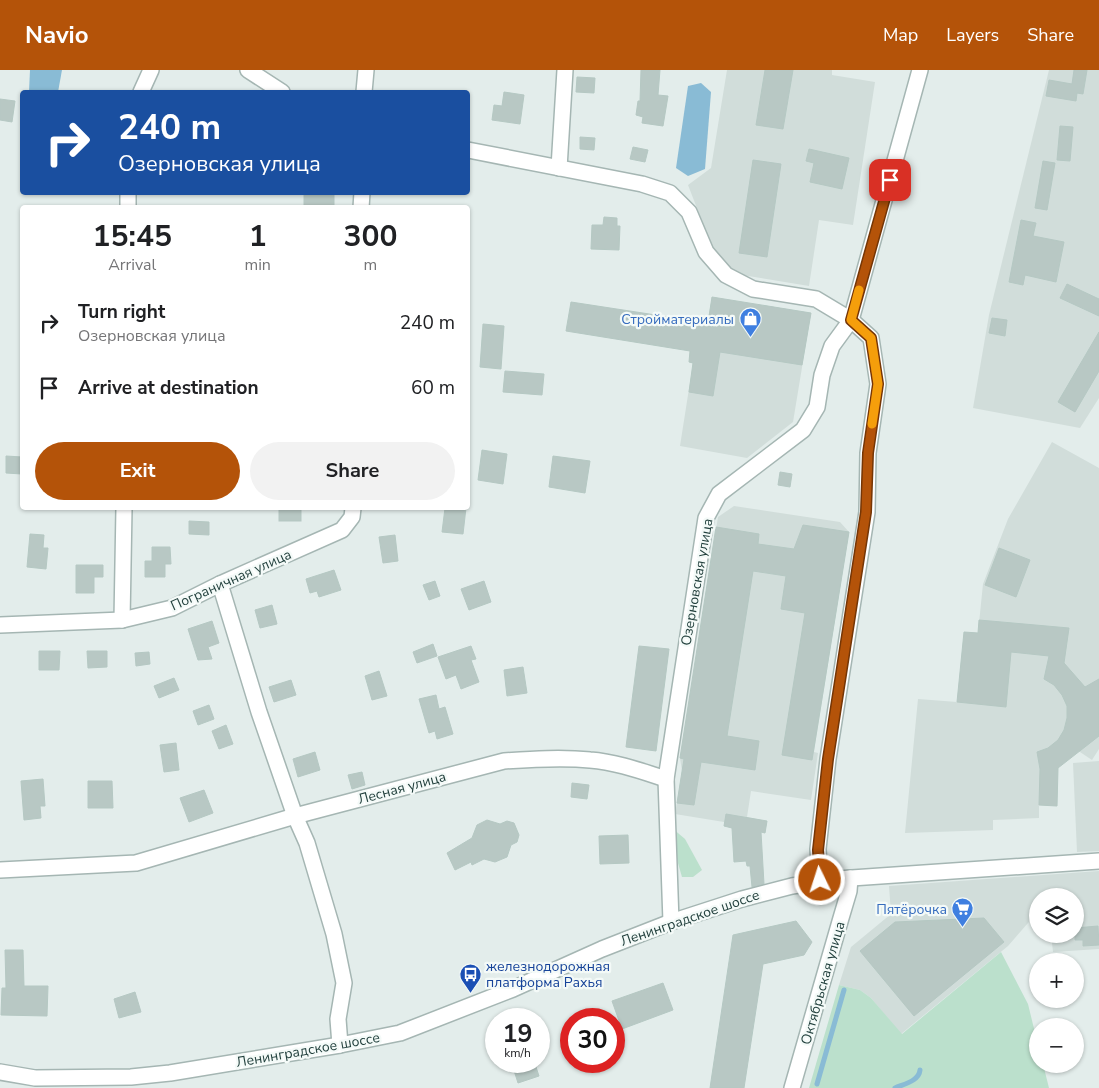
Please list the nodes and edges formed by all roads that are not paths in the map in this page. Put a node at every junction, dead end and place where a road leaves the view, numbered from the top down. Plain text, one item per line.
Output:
1 (151, 70) edge
2 (248, 70) edge
3 (366, 70) edge
4 (565, 70) edge
5 (920, 70) edge
6 (143, 90) edge
7 (279, 90) edge
8 (364, 90) edge
9 (470, 150) edge
10 (560, 168) junction
11 (851, 320) junction
12 (124, 510) edge
13 (353, 510) edge
14 (220, 584) junction
15 (122, 620) junction
16 (0, 625) edge
17 (666, 779) junction
18 (295, 816) junction
19 (1099, 861) edge
20 (0, 870) edge
21 (850, 878) junction
22 (820, 880) junction
23 (671, 922) junction
24 (340, 1045) junction
25 (0, 1072) edge
26 (93, 1083) edge
27 (792, 1088) edge

1 - 6 street
2 - 7 street
3 - 8 street
4 - 10 street
5 - 11 street, Озерновская улица
9 - 10 street
10 - 11 street
11 - 17 street, Озерновская улица
11 - 22 street
12 - 15 street
13 - 14 street, Пограничная улица
14 - 15 street, Пограничная улица
14 - 18 street
15 - 16 street, Пограничная улица
17 - 18 street, Лесная улица
17 - 23 street
18 - 20 street, Лесная улица
18 - 24 street
19 - 21 street, Ленинградское шоссе
21 - 22 street, Ленинградское шоссе
21 - 27 street, Октябрьская улица
22 - 23 street, Ленинградское шоссе
23 - 24 street, Ленинградское шоссе
24 - 26 street, Ленинградское шоссе
25 - 26 street, Ленинградское шоссе

